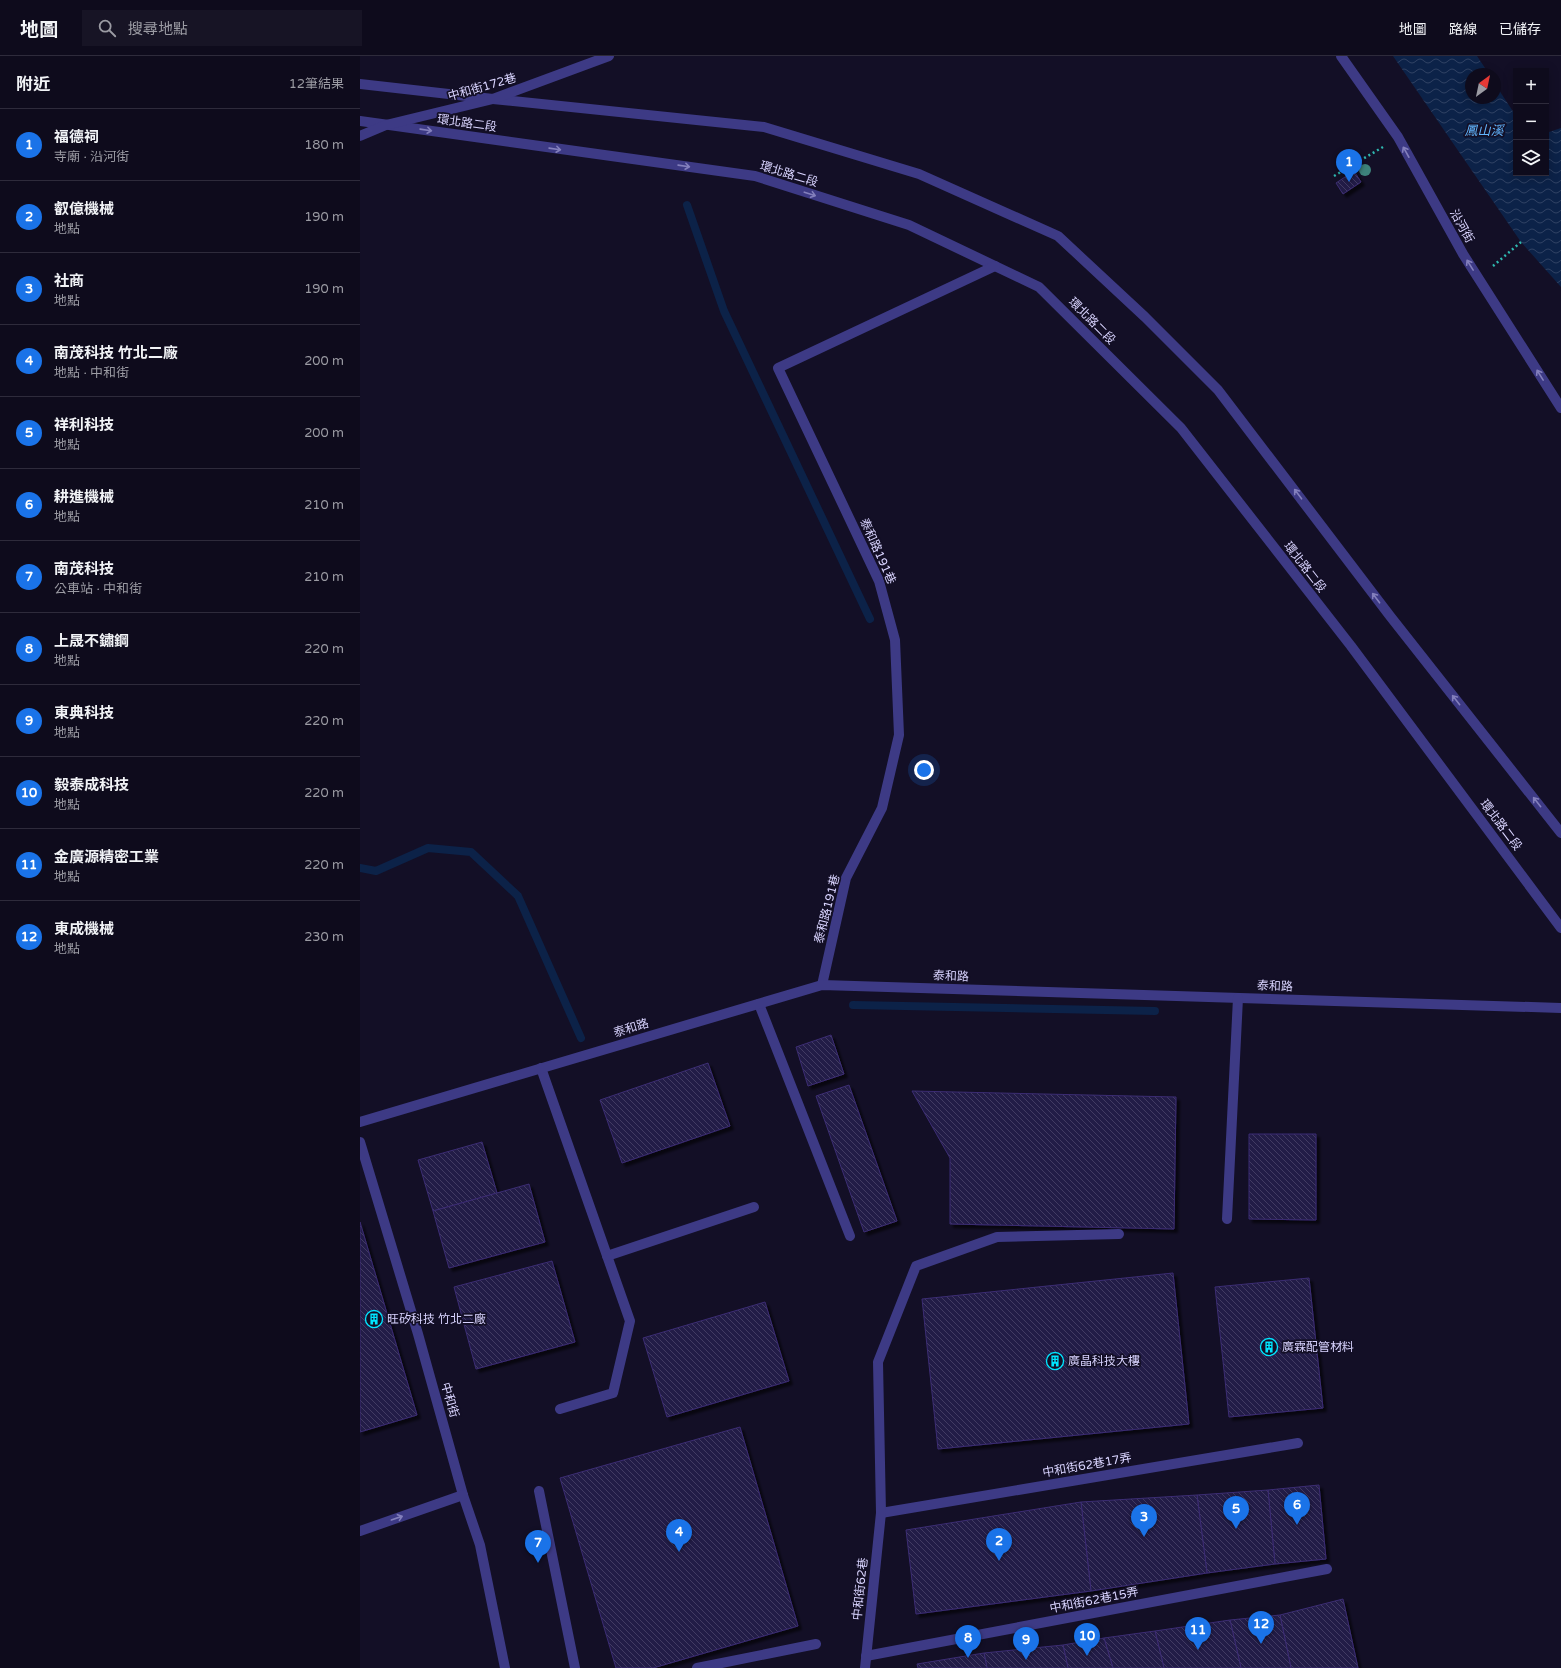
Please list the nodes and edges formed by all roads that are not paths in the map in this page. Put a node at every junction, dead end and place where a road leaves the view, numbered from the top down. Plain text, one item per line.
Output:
1 (609, 56) edge
2 (1341, 56) edge
3 (360, 84) edge
4 (493, 99) junction
5 (360, 121) edge
6 (386, 125) junction
7 (360, 136) edge
8 (995, 266) junction
9 (1561, 408) edge
10 (1561, 833) edge
11 (1561, 928) edge
12 (822, 985) junction
13 (1238, 998) junction
14 (759, 1004) junction
15 (1561, 1008) edge
16 (541, 1068) junction
17 (360, 1122) edge
18 (360, 1142) edge
19 (754, 1207) dead end
20 (1227, 1219) dead end
21 (1119, 1234) dead end
22 (850, 1236) dead end
23 (607, 1256) junction
24 (560, 1409) dead end
25 (1298, 1442) dead end
26 (539, 1491) dead end
27 (464, 1495) junction
28 (881, 1513) junction
29 (360, 1531) edge
30 (1327, 1569) dead end
31 (816, 1644) dead end
32 (866, 1656) junction
33 (505, 1668) edge
34 (575, 1668) edge
35 (698, 1668) edge
36 (865, 1668) edge

1 - 4 street, 中和街172巷
9 -> 2 street, 沿河街
3 - 4 street
4 - 6 street, 中和街172巷
10 -> 4 street
5 - 6 street, 環北路二段
6 - 7 street, 中和街172巷
6 -> 8 street, 環北路二段
8 - 11 street, 環北路二段
8 - 12 street, 泰和路191巷
12 - 13 street, 泰和路
12 - 14 street, 泰和路
13 - 15 street, 泰和路
13 - 20 street
14 - 16 street, 泰和路
14 - 22 street
16 - 17 street, 泰和路
16 - 23 street
18 - 27 street, 中和街
19 - 23 street
21 - 28 street, 中和街62巷
23 - 24 street
25 - 28 street, 中和街62巷17弄
26 - 34 street
29 -> 27 street
27 - 33 street, 中和街
28 - 32 street, 中和街62巷
30 - 32 street, 中和街62巷15弄
31 - 35 street
32 - 36 street, 中和街62巷

